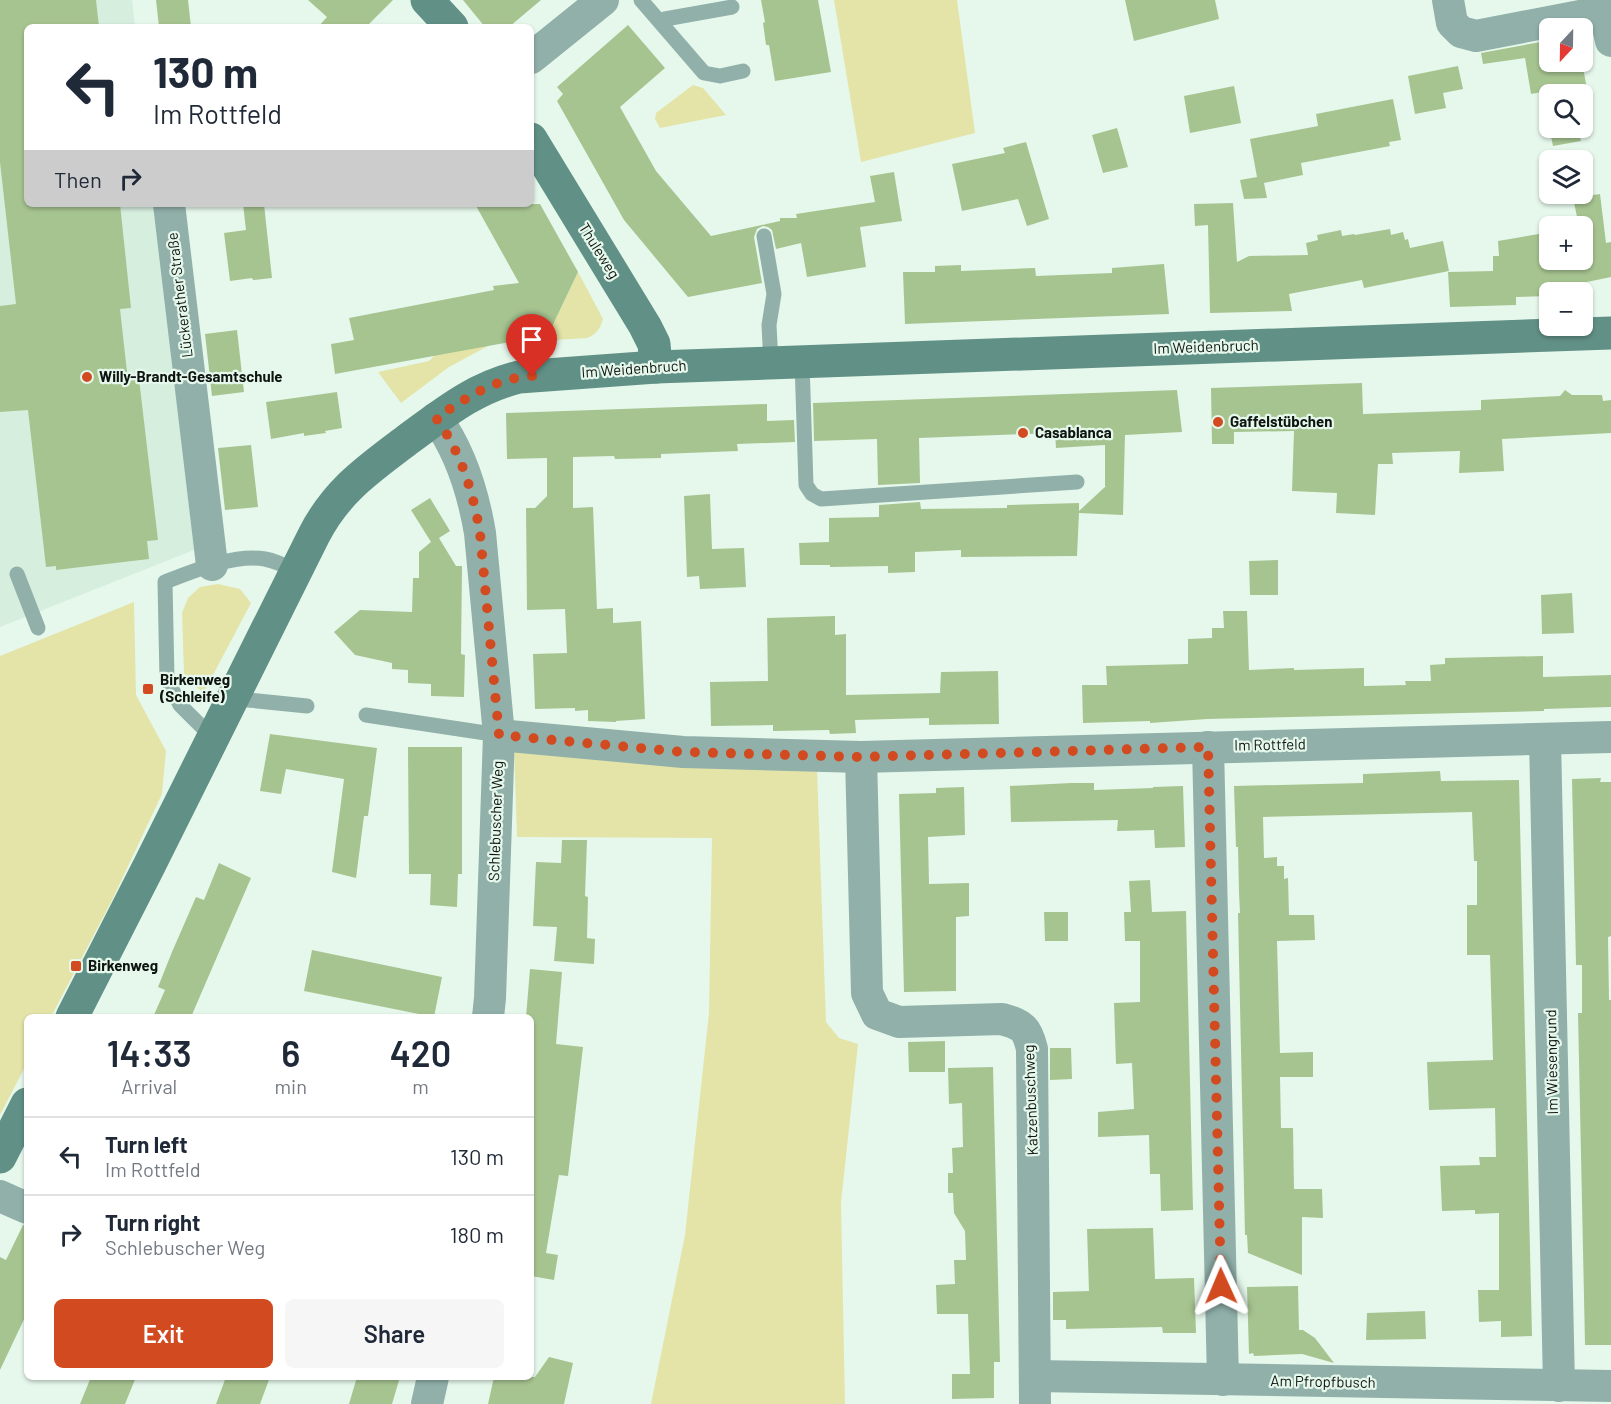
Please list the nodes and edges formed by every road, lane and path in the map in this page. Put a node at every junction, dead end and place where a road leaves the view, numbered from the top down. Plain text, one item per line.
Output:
1 (427, 0) edge
2 (603, 0) edge
3 (641, 0) edge
4 (1448, 0) edge
5 (732, 7) dead end
6 (1609, 21) edge
7 (661, 23) junction
8 (449, 24) edge
9 (534, 56) edge
10 (743, 71) dead end
11 (534, 144) edge
12 (170, 207) edge
13 (764, 236) dead end
14 (1611, 333) edge
15 (786, 362) junction
16 (656, 367) junction
17 (436, 418) junction
18 (1077, 482) dead end
19 (213, 565) junction
20 (296, 571) junction
21 (17, 574) dead end
22 (38, 628) dead end
23 (235, 693) junction
24 (307, 706) dead end
25 (366, 715) dead end
26 (499, 735) junction
27 (214, 736) junction
28 (1611, 737) edge
29 (1545, 739) junction
30 (1208, 747) junction
31 (861, 757) junction
32 (74, 1014) edge
33 (488, 1014) edge
34 (24, 1110) edge
35 (0, 1157) edge
36 (0, 1196) edge
37 (24, 1207) edge
38 (432, 1380) edge
39 (1223, 1380) junction
40 (1559, 1386) junction
41 (1611, 1386) edge
42 (1035, 1390) edge
43 (427, 1404) edge

1 - 8 street
2 - 9 street
3 - 7 lane
4 - 6 street
5 - 7 lane
7 - 10 lane
11 - 16 street, Thuleweg
12 - 19 street, Lückerather Straße
13 - 15 lane
14 - 15 street, Im Weidenbruch
15 - 16 street, Im Weidenbruch
15 - 18 lane
16 - 17 street, Im Weidenbruch
17 - 20 street, Im Weidenbruch
17 - 26 street, Schlebuscher Weg
19 - 20 lane
19 - 27 lane
20 - 23 street
21 - 22 lane
23 - 24 lane
23 - 27 street
25 - 26 lane
26 - 31 street, Im Rottfeld
26 - 33 street, Schlebuscher Weg
27 - 32 street
28 - 29 street, Im Rottfeld
29 - 30 street, Im Rottfeld
29 - 40 street, Im Wiesengrund
30 - 31 street, Im Rottfeld
30 - 39 street
31 - 42 street, Katzenbuschweg
34 - 35 street
36 - 37 street
38 - 43 street
39 - 40 street, Am Pfropfbusch
39 - 42 street, Am Pfropfbusch
40 - 41 street, Am Pfropfbusch

